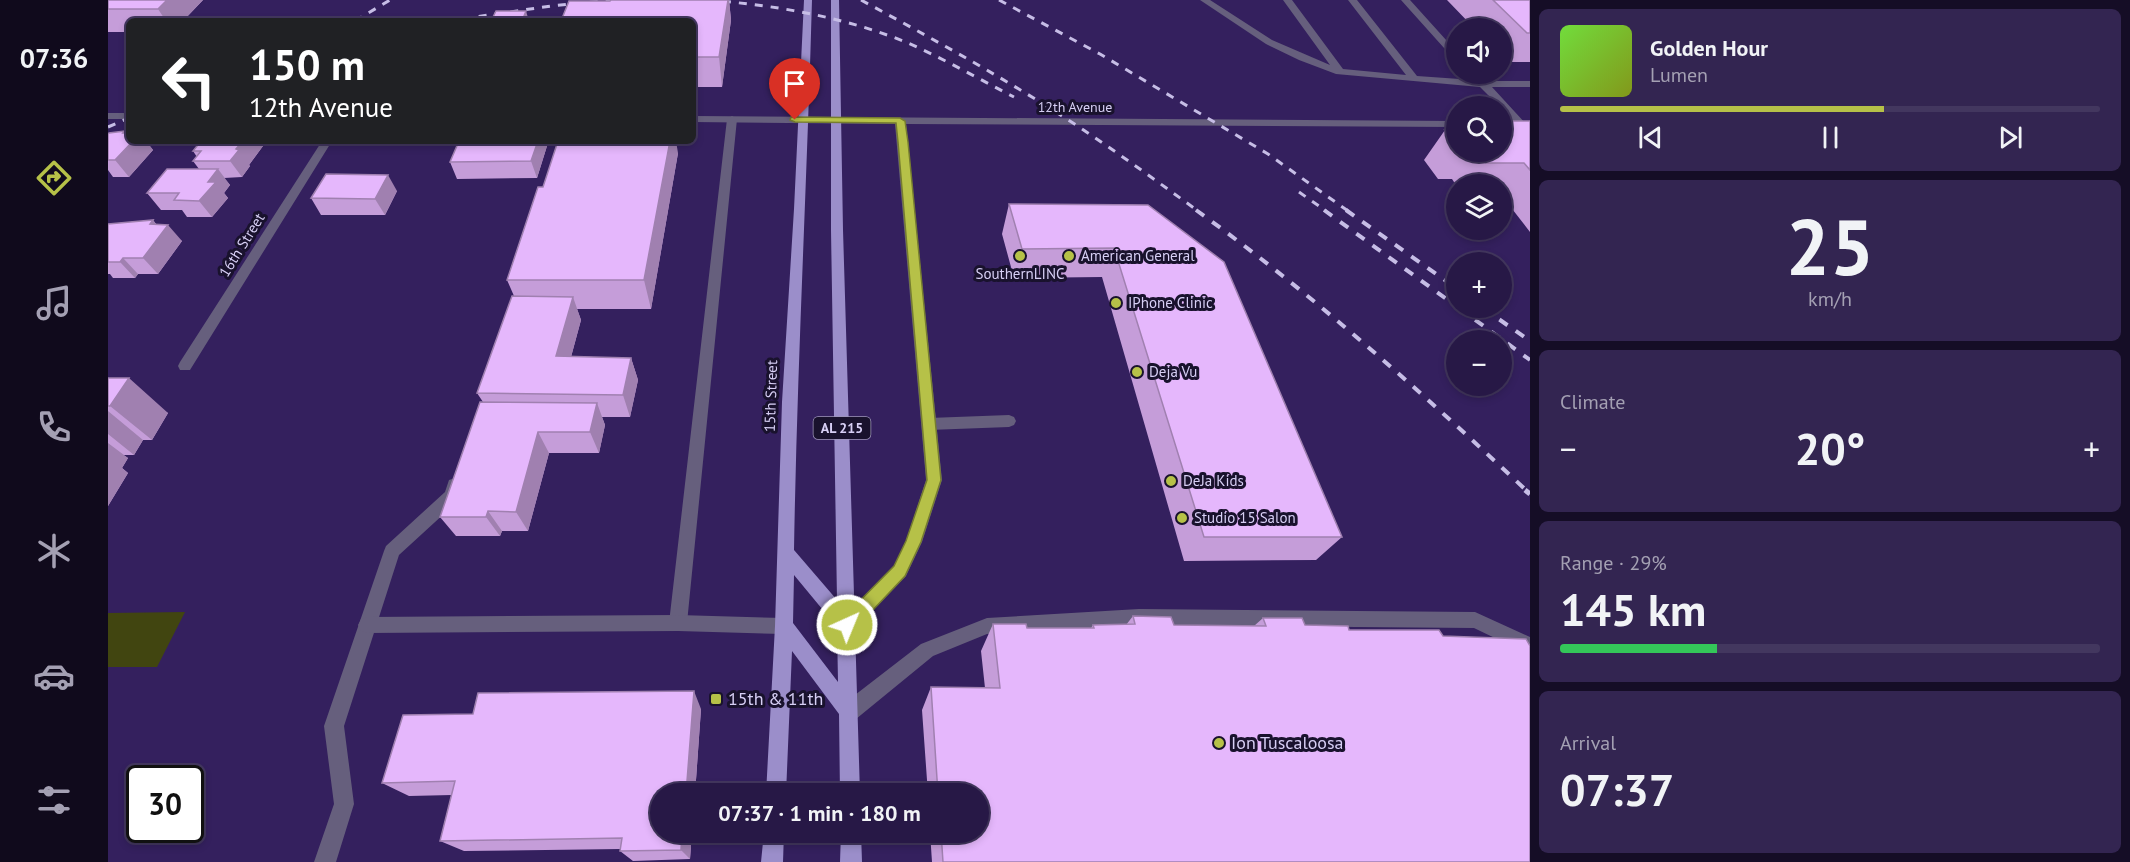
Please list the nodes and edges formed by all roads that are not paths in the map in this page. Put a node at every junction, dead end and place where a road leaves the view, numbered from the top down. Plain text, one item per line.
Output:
1 (808, 0) edge
2 (835, 0) edge
3 (1204, 0) edge
4 (1287, 0) edge
5 (1352, 0) edge
6 (1405, 0) edge
7 (1446, 45) edge
8 (1340, 72) junction
9 (1414, 79) junction
10 (1446, 81) edge
11 (1483, 84) edge
12 (1512, 84) edge
13 (1530, 84) edge
14 (108, 116) edge
15 (126, 117) edge
16 (696, 119) edge
17 (732, 119) junction
18 (900, 121) junction
19 (1446, 124) edge
20 (1526, 124) edge
21 (325, 144) edge
22 (184, 366) dead end
23 (1009, 421) dead end
24 (929, 424) junction
25 (459, 474) edge
26 (786, 553) junction
27 (678, 623) junction
28 (368, 625) junction
29 (847, 625) junction
30 (784, 626) junction
31 (1530, 646) edge
32 (849, 712) junction
33 (777, 783) edge
34 (850, 783) edge
35 (773, 843) edge
36 (851, 843) edge
37 (325, 862) edge
38 (772, 862) edge
39 (851, 862) edge

1 - 26 main road, 15th Street
2 - 29 main road, AL 215
3 - 8 street
4 - 8 street
5 - 9 street
6 - 7 street
8 - 9 street
9 - 10 street
11 - 20 street
12 - 13 street
14 - 15 street
16 - 17 street, 12th Avenue
17 - 18 street, 12th Avenue
17 - 27 street
18 - 19 street, 12th Avenue
18 - 24 street
21 - 22 street, 16th Street
23 - 24 street
24 - 29 street
25 - 28 street
26 - 29 main road
26 - 30 main road, 15th Street
27 - 28 street
27 - 30 street
28 - 37 street
29 - 32 main road, AL 215
30 - 32 main road
30 - 33 main road, 15th Street
31 - 32 street
32 - 34 main road, AL 215
35 - 38 main road
36 - 39 main road

